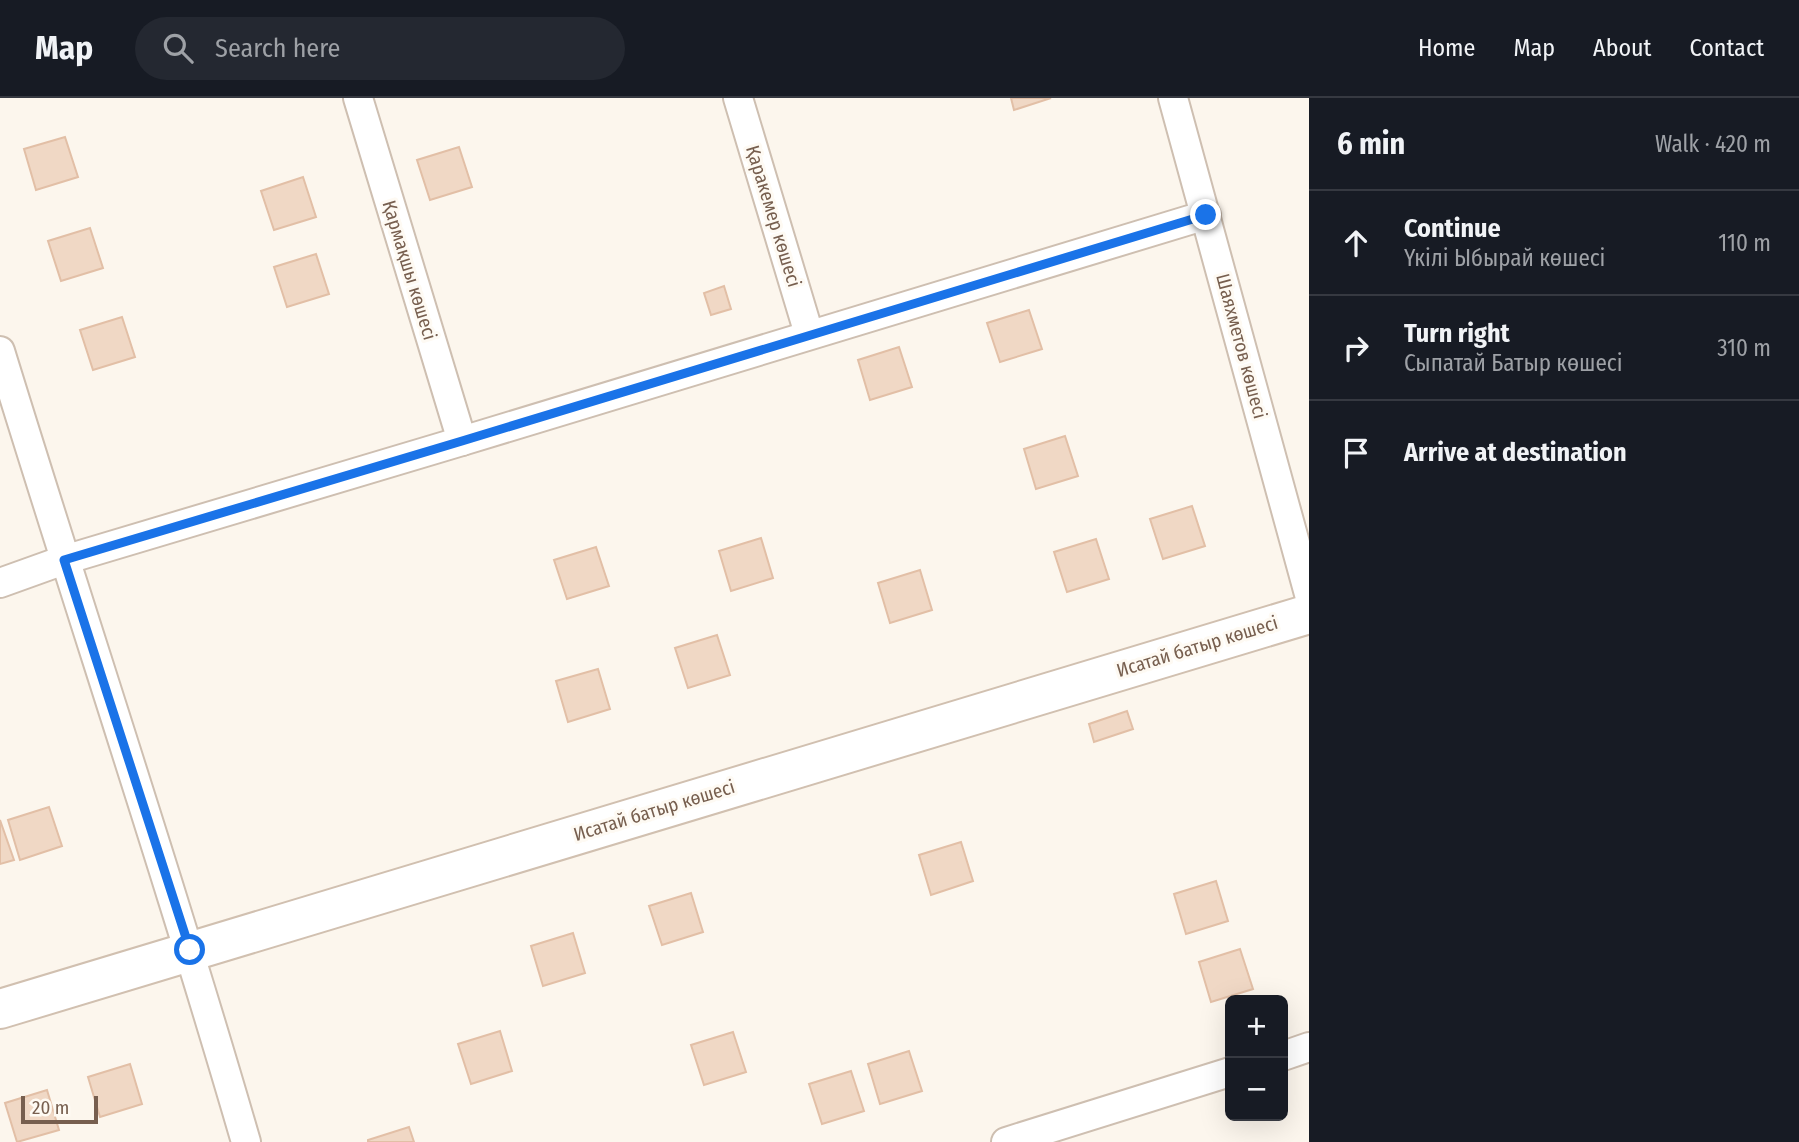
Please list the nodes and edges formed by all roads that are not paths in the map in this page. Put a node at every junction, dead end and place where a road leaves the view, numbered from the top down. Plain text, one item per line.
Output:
1 (358, 98) edge
2 (738, 98) edge
3 (1172, 98) edge
4 (1206, 215) junction
5 (809, 334) junction
6 (0, 351) edge
7 (462, 441) junction
8 (64, 560) junction
9 (0, 583) edge
10 (1309, 594) edge
11 (1309, 614) edge
12 (190, 950) junction
13 (0, 1009) edge
14 (1309, 1047) edge
15 (1288, 1054) edge
16 (1225, 1074) edge
17 (246, 1142) edge
18 (1006, 1142) edge

1 - 7 street, Қармақшы көшесі
2 - 5 street, Қаракемер көшесі
3 - 4 street, Шаяхметов көшесі
4 - 5 street
4 - 10 street, Шаяхметов көшесі
5 - 7 street
6 - 8 street
7 - 8 street
8 - 9 street
8 - 12 street
11 - 12 street, Исатай батыр көшесі
12 - 13 street, Исатай батыр көшесі
12 - 17 street
14 - 15 street
16 - 18 street

